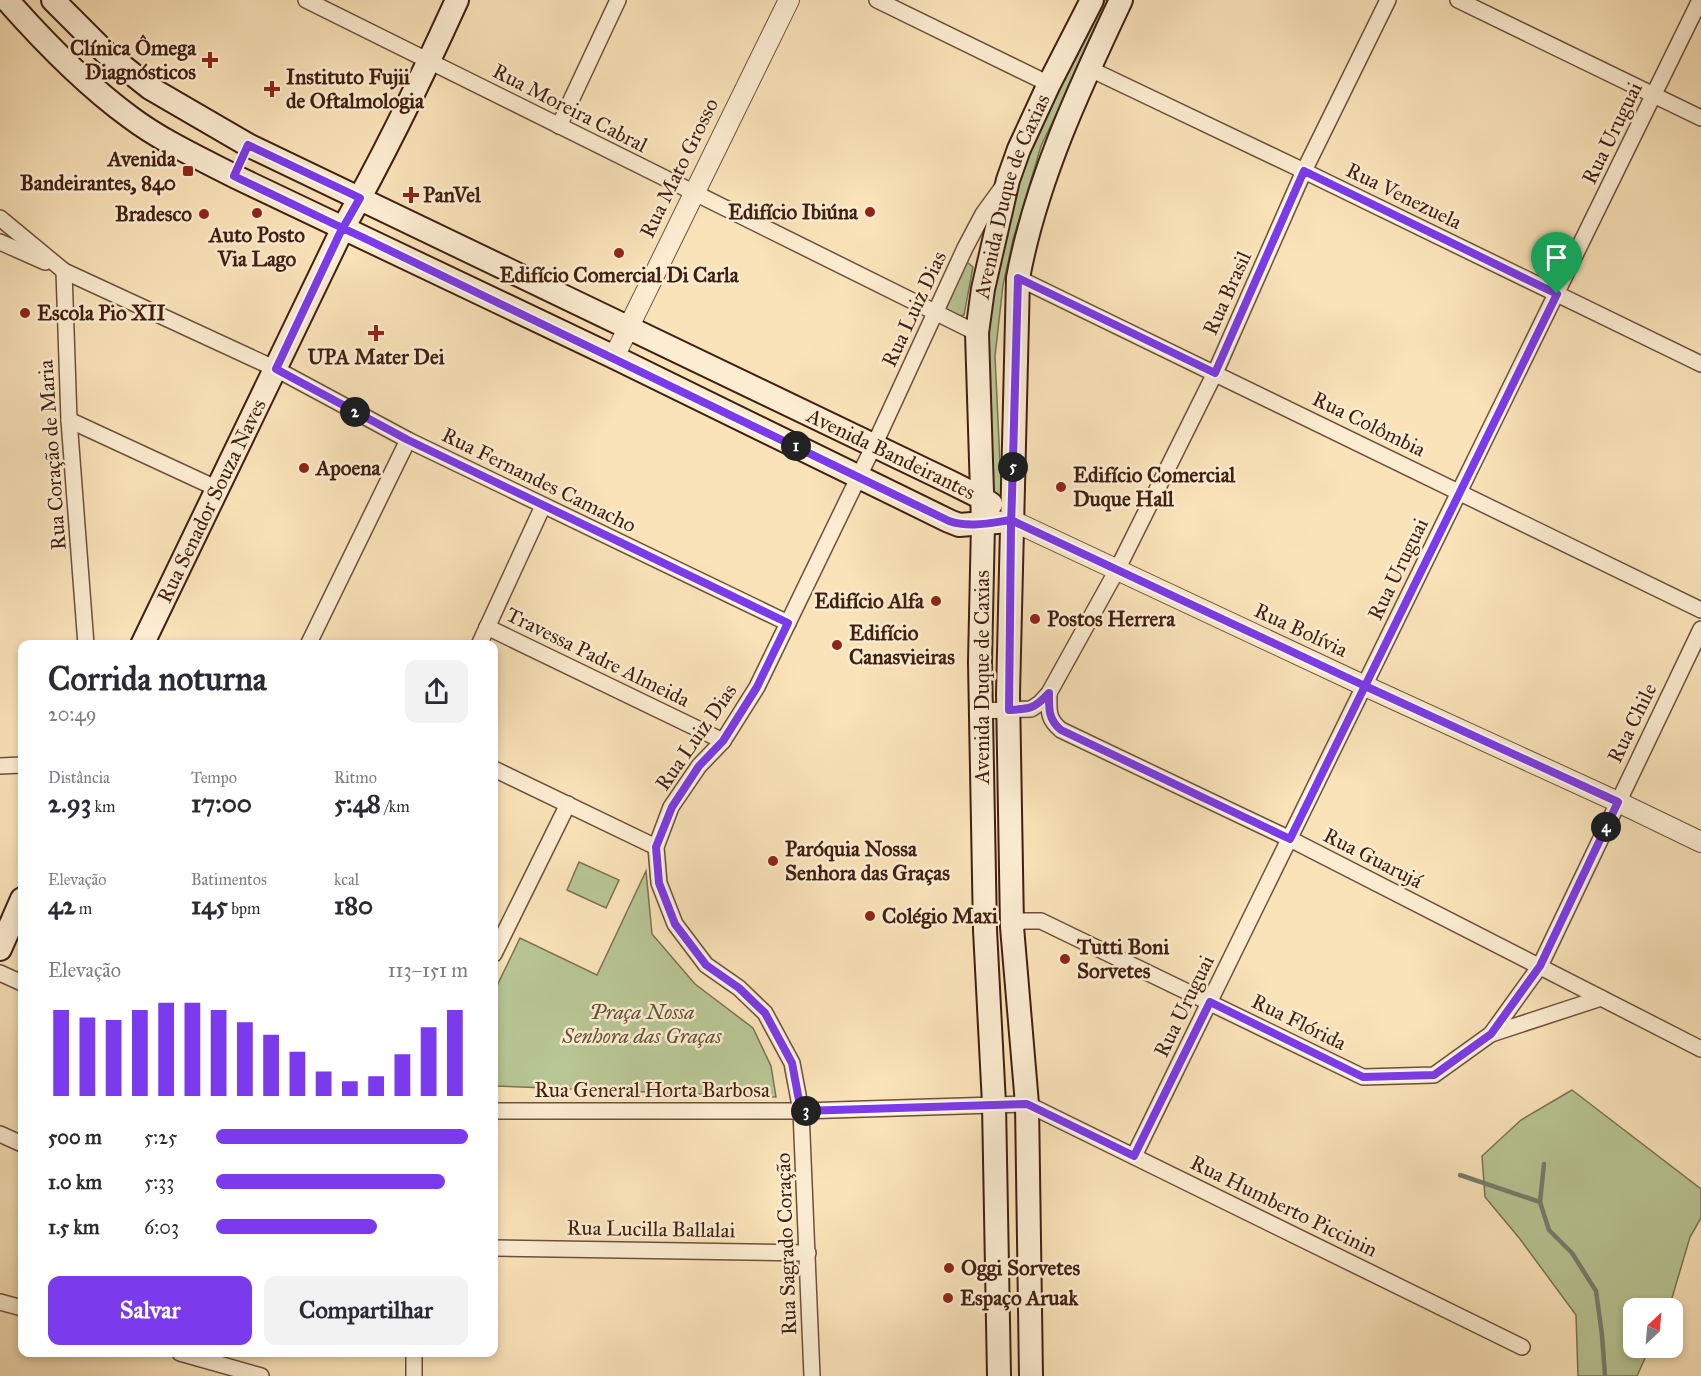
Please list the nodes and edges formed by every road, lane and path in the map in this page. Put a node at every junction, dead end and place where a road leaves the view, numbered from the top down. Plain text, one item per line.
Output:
1 (8, 0) edge
2 (53, 0) edge
3 (306, 0) edge
4 (457, 0) edge
5 (618, 0) edge
6 (789, 0) edge
7 (878, 0) edge
8 (1092, 0) edge
9 (1121, 0) edge
10 (1388, 0) edge
11 (1458, 0) edge
12 (1700, 0) edge
13 (429, 61) junction
14 (1088, 68) junction
15 (1049, 84) junction
16 (1654, 95) junction
17 (1701, 118) edge
18 (559, 126) junction
19 (248, 145) junction
20 (1304, 171) junction
21 (234, 176) junction
22 (1008, 180) junction
23 (694, 193) junction
24 (360, 198) junction
25 (0, 218) edge
26 (343, 228) junction
27 (0, 242) edge
28 (64, 271) junction
29 (1018, 278) junction
30 (1557, 294) junction
31 (935, 314) junction
32 (628, 327) junction
33 (977, 333) junction
34 (614, 357) junction
35 (1701, 364) edge
36 (276, 369) junction
37 (1215, 373) junction
38 (69, 420) junction
39 (408, 440) junction
40 (873, 445) junction
41 (859, 476) junction
42 (218, 489) junction
43 (1460, 492) junction
44 (982, 498) junction
45 (543, 506) junction
46 (1011, 520) junction
47 (983, 524) junction
48 (1117, 570) junction
49 (1701, 610) edge
50 (788, 623) junction
51 (487, 627) junction
52 (1701, 629) edge
53 (87, 640) edge
54 (144, 640) edge
55 (310, 640) edge
56 (481, 640) edge
57 (1365, 686) junction
58 (1049, 693) junction
59 (1009, 710) junction
60 (981, 711) junction
61 (723, 741) junction
62 (18, 765) edge
63 (0, 766) edge
64 (498, 771) edge
65 (1618, 802) junction
66 (567, 804) junction
67 (1290, 839) junction
68 (1701, 842) edge
69 (656, 847) junction
70 (985, 907) junction
71 (18, 908) edge
72 (1012, 917) junction
73 (985, 930) junction
74 (498, 946) edge
75 (0, 949) edge
76 (1540, 966) junction
77 (0, 973) edge
78 (18, 981) edge
79 (1601, 998) junction
80 (1210, 1002) junction
81 (1491, 1034) junction
82 (1701, 1048) edge
83 (994, 1104) junction
84 (1027, 1104) junction
85 (498, 1111) edge
86 (801, 1111) junction
87 (0, 1134) edge
88 (18, 1142) edge
89 (1134, 1156) junction
90 (498, 1248) edge
91 (808, 1253) junction
92 (997, 1290) junction
93 (0, 1302) edge
94 (18, 1307) edge
95 (1522, 1347) dead end
96 (194, 1357) edge
97 (414, 1357) edge
98 (261, 1376) edge
99 (414, 1376) edge
100 (812, 1376) edge
101 (999, 1376) edge
102 (1031, 1376) edge

1 - 21 main road, Avenida Bandeirantes
2 - 19 main road, Avenida Bandeirantes
3 - 13 street, Rua Moreira Cabral
4 - 13 main road, Rua Senador Souza Naves
5 - 18 street
6 - 23 street, Rua Mato Grosso
7 - 15 street
8 - 15 main road, Avenida Duque de Caxias
9 - 14 main road, Avenida Duque de Caxias
10 - 20 street, Rua Brasil
11 - 16 street
12 - 16 street, Rua Uruguai
13 - 18 street, Rua Moreira Cabral
13 - 24 main road, Rua Senador Souza Naves
14 - 20 street, Rua Venezuela
14 - 29 main road, Avenida Duque de Caxias
15 - 22 main road, Avenida Duque de Caxias
16 - 17 street
16 - 30 street, Rua Uruguai
18 - 23 street, Rua Moreira Cabral
19 - 21 main road
19 - 24 main road, Avenida Bandeirantes
20 - 30 street, Rua Venezuela
20 - 37 street, Rua Brasil
21 - 26 main road, Avenida Bandeirantes
22 - 31 street, Rua Luiz Dias
22 - 33 main road, Avenida Duque de Caxias
23 - 31 street, Rua Moreira Cabral
23 - 32 street, Rua Mato Grosso
24 - 26 main road, Rua Senador Souza Naves
24 - 32 main road, Avenida Bandeirantes
25 - 28 street
26 - 34 main road, Avenida Bandeirantes
26 - 36 main road, Rua Senador Souza Naves
27 - 28 street
28 - 36 street, Rua Fernandes Camacho
28 - 38 street, Rua Coração de Maria
29 - 37 street, Rua Colômbia
29 - 46 main road, Avenida Duque de Caxias
30 - 35 street, Rua Venezuela
30 - 43 street, Rua Uruguai
31 - 33 street, Rua Moreira Cabral
31 - 40 street, Rua Luiz Dias
32 - 34 street, Rua Mato Grosso
32 - 40 main road, Avenida Bandeirantes
33 - 44 main road, Avenida Duque de Caxias
34 - 41 main road, Avenida Bandeirantes
36 - 39 street, Rua Fernandes Camacho
36 - 42 main road, Rua Senador Souza Naves
37 - 43 street, Rua Colômbia
37 - 48 street, Rua Brasil
38 - 42 street
38 - 53 street, Rua Coração de Maria
39 - 45 street, Rua Fernandes Camacho
39 - 55 street
40 - 41 street, Rua Luiz Dias
40 - 44 main road, Avenida Bandeirantes
41 - 47 main road, Avenida Bandeirantes
41 - 50 street, Rua Luiz Dias
42 - 54 main road, Rua Senador Souza Naves
43 - 49 street, Rua Colômbia
43 - 57 street, Rua Uruguai
44 - 46 main road, Avenida Bandeirantes
44 - 47 main road, Avenida Duque de Caxias
45 - 50 street, Rua Fernandes Camacho
45 - 51 street
46 - 47 main road, Avenida Bandeirantes
46 - 48 street, Rua Bolívia
46 - 59 main road, Avenida Duque de Caxias
47 - 60 main road, Avenida Duque de Caxias
48 - 57 street, Rua Bolívia
48 - 58 street, Rua Brasil
50 - 61 street, Rua Luiz Dias
51 - 56 street
51 - 61 street, Travessa Padre Almeida
52 - 65 street, Rua Chile
57 - 65 street, Rua Bolívia
57 - 67 street, Rua Uruguai
58 - 59 street, Rua Brasil
58 - 67 street, Rua Guarujá
59 - 60 street, Rua Brasil
59 - 72 main road, Avenida Duque de Caxias
60 - 70 main road, Avenida Duque de Caxias
61 - 69 street, Rua Luiz Dias
62 - 63 street
64 - 66 street
65 - 68 street, Rua Bolívia
65 - 76 street, Rua Chile
66 - 69 street
66 - 74 street
67 - 76 street, Rua Guarujá
67 - 80 street, Rua Uruguai
69 - 86 street, Rua Luiz Dias
70 - 72 main road
70 - 73 main road, Avenida Duque de Caxias
71 - 75 main road
72 - 73 main road
72 - 80 street, Rua Flórida
72 - 84 main road, Avenida Duque de Caxias
73 - 83 main road, Avenida Duque de Caxias
76 - 79 street, Rua Guarujá
76 - 81 street, Rua Flórida
77 - 78 street
79 - 81 street
79 - 82 street, Rua Guarujá
80 - 81 street, Rua Flórida
80 - 89 street, Rua Uruguai
83 - 84 street, Rua General Horta Barbosa
83 - 86 street, Rua General Horta Barbosa
83 - 92 main road, Avenida Duque de Caxias
84 - 89 street, Rua Humberto Piccinin
84 - 102 main road, Avenida Duque de Caxias
85 - 86 street, Rua General Horta Barbosa
86 - 91 street, Rua Sagrado Coração
87 - 88 street
89 - 95 street, Rua Humberto Piccinin
90 - 91 street, Rua Lucilla Ballalai
91 - 100 street, Rua Sagrado Coração
92 - 101 main road, Avenida Duque de Caxias
92 - 102 main road
93 - 94 street
96 - 98 street
97 - 99 street

